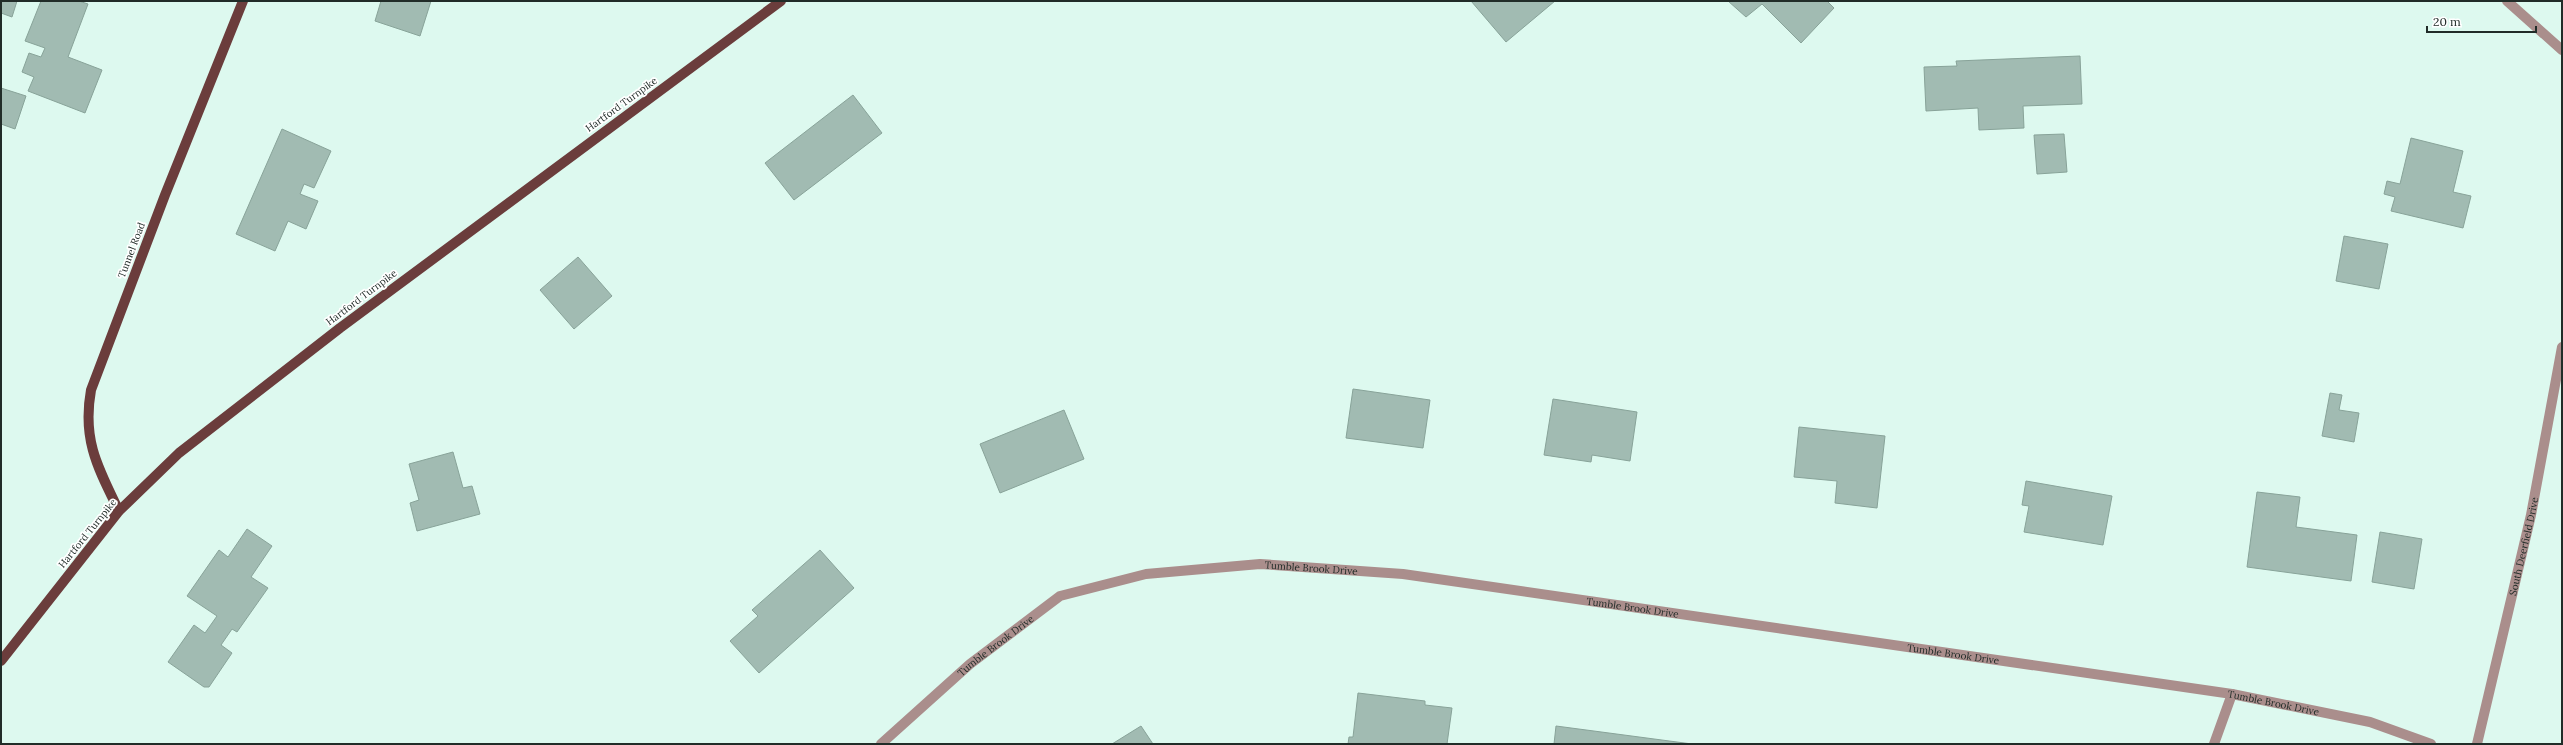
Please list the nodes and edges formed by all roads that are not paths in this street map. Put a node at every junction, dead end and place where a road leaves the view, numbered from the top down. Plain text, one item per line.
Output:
1 (243, 1) edge
2 (781, 1) edge
3 (2508, 1) edge
4 (2562, 50) edge
5 (2562, 346) edge
6 (119, 511) junction
7 (1, 661) edge
8 (2232, 694) junction
9 (881, 744) edge
10 (2214, 744) edge
11 (2431, 744) edge
12 (2477, 744) edge

1 - 6 main road, Tunnel Road
2 - 6 main road, Hartford Turnpike
3 - 4 street
5 - 12 street, South Deerfield Drive
6 - 7 main road, Hartford Turnpike
8 - 9 street, Tumble Brook Drive
8 - 10 street
8 - 11 street, Tumble Brook Drive

